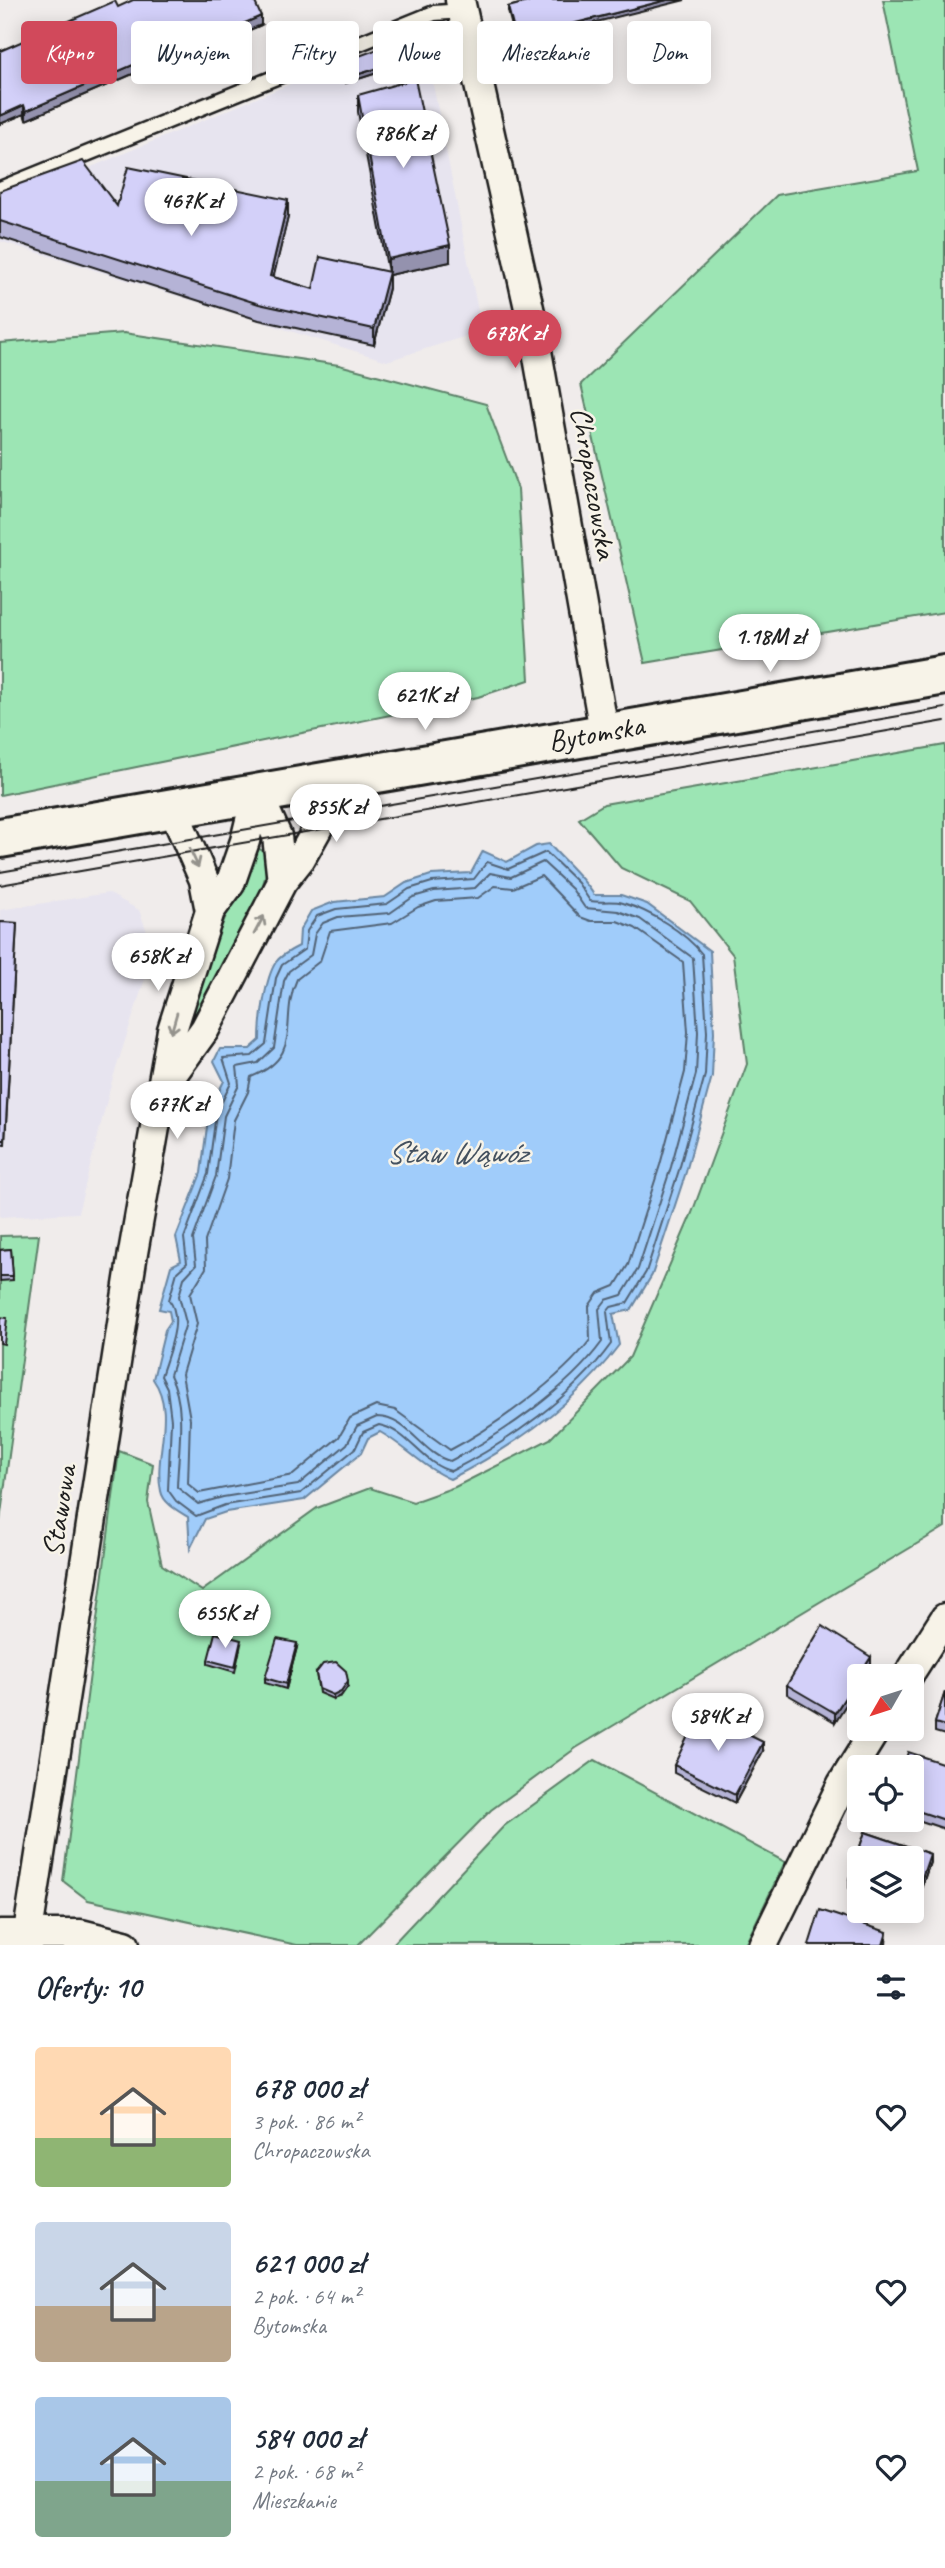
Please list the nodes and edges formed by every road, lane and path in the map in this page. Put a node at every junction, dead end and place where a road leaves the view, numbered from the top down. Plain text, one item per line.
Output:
1 (462, 6) edge
2 (0, 189) edge
3 (945, 675) edge
4 (604, 731) junction
5 (346, 776) junction
6 (257, 792) junction
7 (172, 807) junction
8 (0, 838) edge
9 (282, 882) junction
10 (210, 911) junction
11 (162, 1088) junction
12 (945, 1618) edge
13 (916, 1664) edge
14 (869, 1741) edge
15 (0, 1934) edge
16 (27, 1939) edge
17 (125, 1945) edge
18 (763, 1945) edge

1 - 2 lane
1 - 4 street, Chropaczowska
3 - 4 main road, Bytomska
4 - 5 main road, Bytomska
5 - 6 main road, Bytomska
5 - 9 street
6 - 7 main road, Bytomska
6 - 9 street
6 - 10 street
7 - 8 main road, Bytomska
7 -> 10 street
11 -> 9 street
10 -> 11 street, Stawowa
11 - 16 street, Stawowa
12 - 13 street
14 - 18 street
15 - 16 street
16 - 17 street

